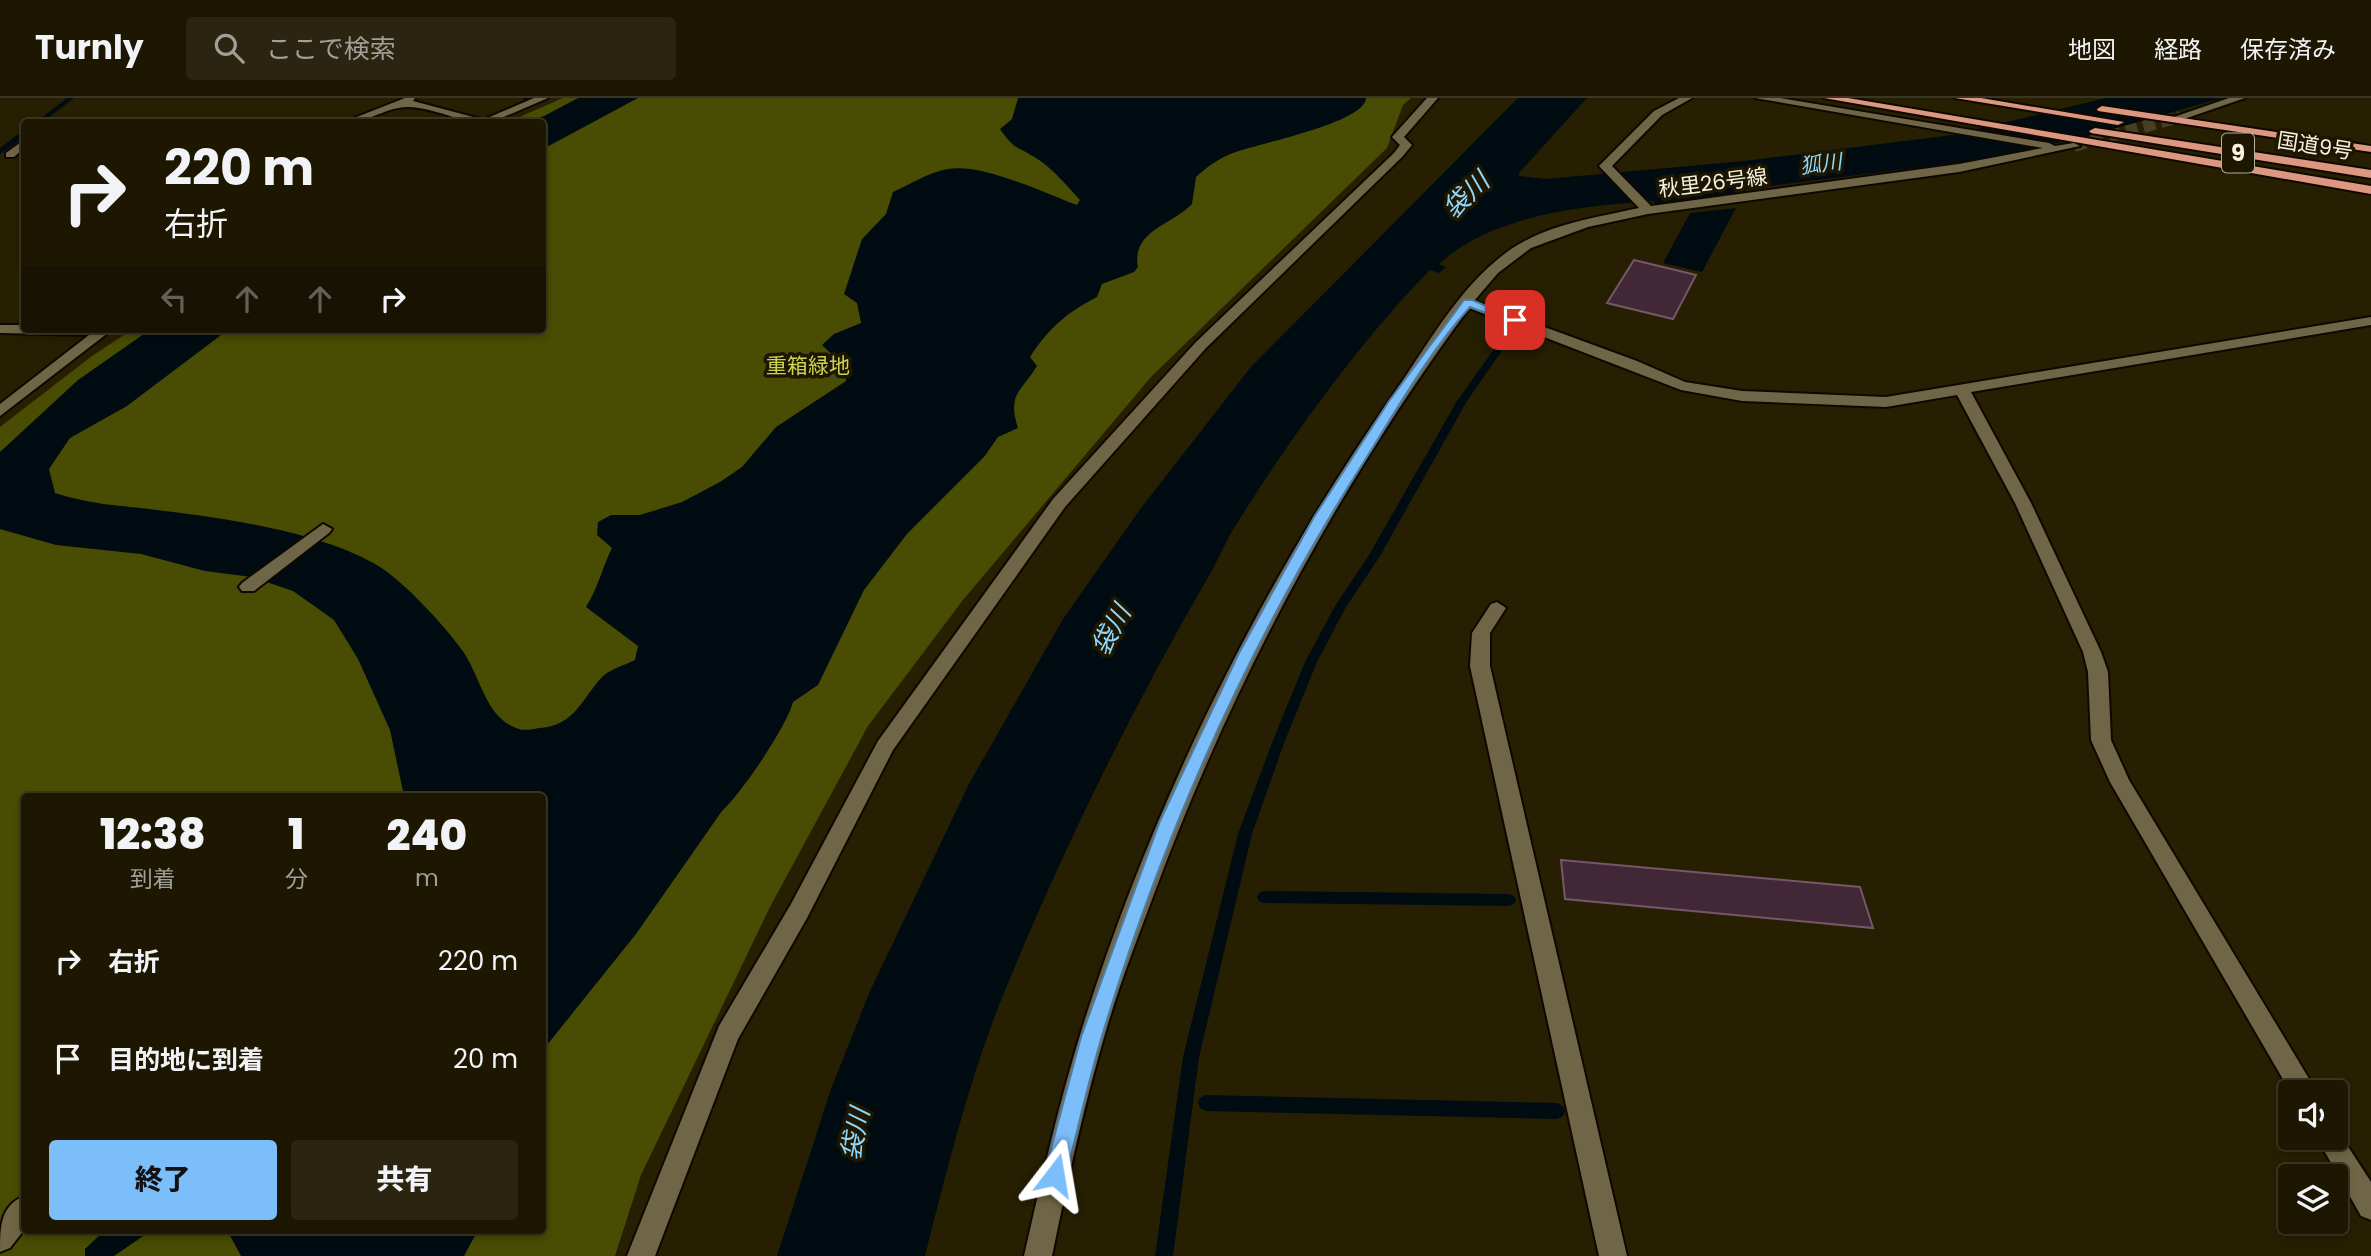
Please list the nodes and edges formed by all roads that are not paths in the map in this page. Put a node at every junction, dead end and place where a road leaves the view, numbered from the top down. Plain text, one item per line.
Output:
1 (543, 98) edge
2 (1433, 98) edge
3 (1687, 98) edge
4 (1760, 98) edge
5 (1829, 98) edge
6 (1880, 98) edge
7 (1960, 98) edge
8 (2240, 98) edge
9 (409, 100) edge
10 (2030, 103) edge
11 (2180, 117) tunnel mouth
12 (358, 119) edge
13 (475, 119) edge
14 (492, 119) edge
15 (2066, 145) junction
16 (21, 147) edge
17 (2371, 149) edge
18 (10, 155) dead end
19 (2371, 161) edge
20 (2371, 174) edge
21 (2371, 190) edge
22 (1645, 206) junction
23 (1468, 303) junction
24 (2371, 321) edge
25 (0, 329) edge
26 (21, 329) edge
27 (101, 333) edge
28 (1963, 391) junction
29 (0, 411) edge
30 (323, 529) dead end
31 (248, 587) dead end
32 (1497, 608) dead end
33 (2297, 1080) edge
34 (2337, 1150) edge
35 (2371, 1207) edge
36 (21, 1213) edge
37 (0, 1238) edge
38 (641, 1256) edge
39 (1038, 1256) edge
40 (1614, 1256) edge

1 - 14 street
2 - 38 street
3 - 22 street, 秋里26号線
4 - 15 street
5 - 15 highway
6 - 20 highway, 国道9号 / 9
7 - 10 highway, 国道9号 / 9
8 - 11 street
9 - 12 street
9 - 13 street
10 - 17 highway
10 - 19 highway, 国道9号 / 9
15 - 21 highway
15 - 22 street, 秋里26号線
16 - 18 street
22 - 23 street
23 - 28 street
23 - 39 street
24 - 28 street
25 - 26 street
27 - 29 street
28 - 33 street
30 - 31 street
32 - 40 street
34 - 35 street
36 - 37 street

